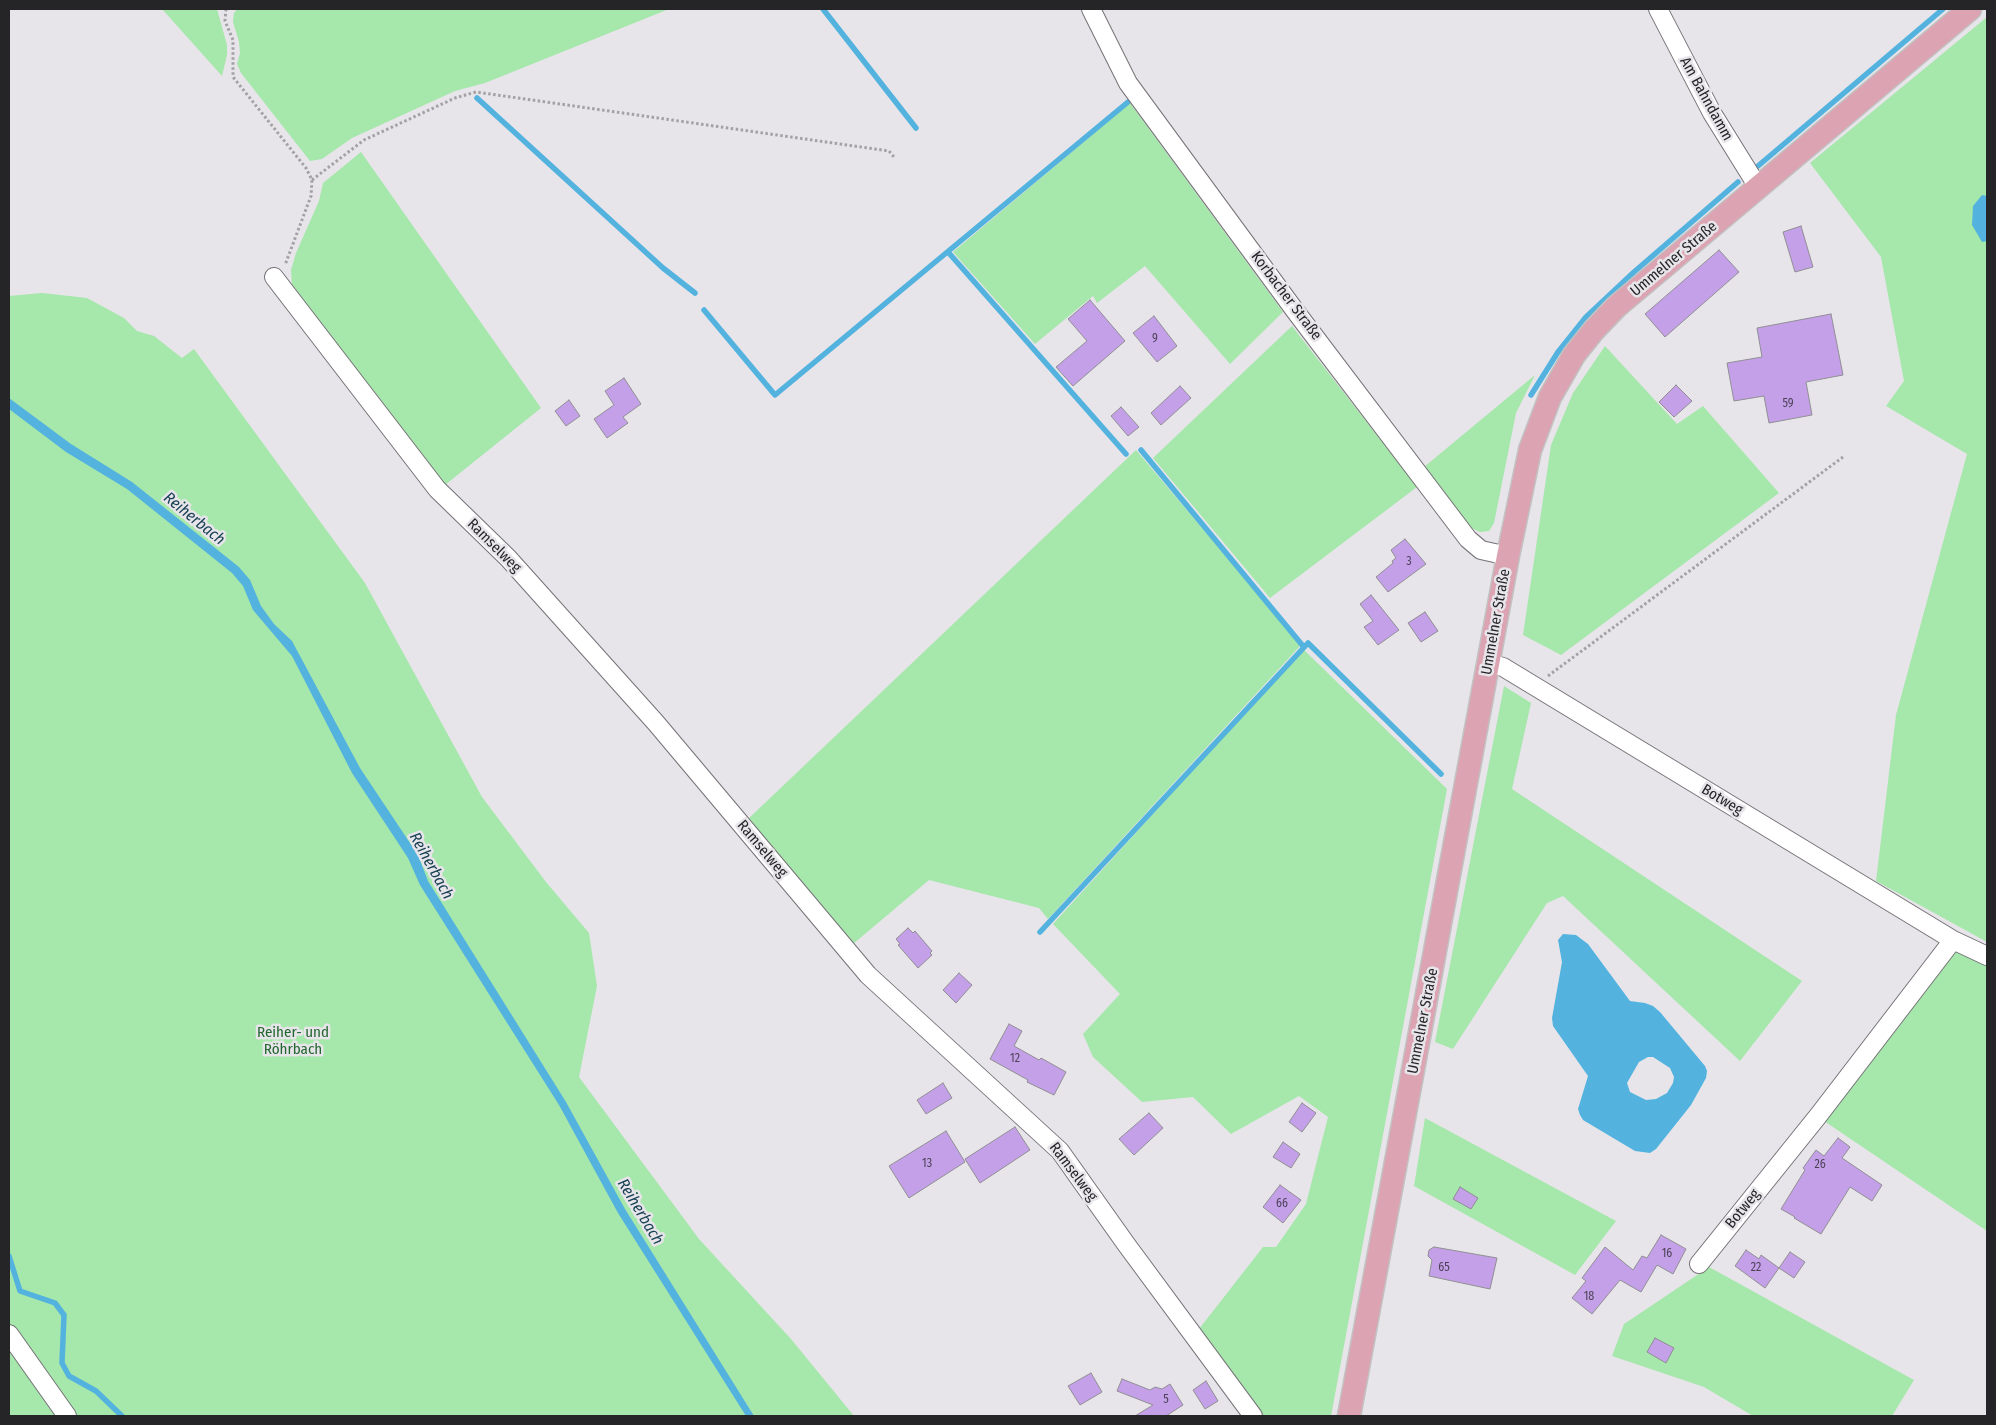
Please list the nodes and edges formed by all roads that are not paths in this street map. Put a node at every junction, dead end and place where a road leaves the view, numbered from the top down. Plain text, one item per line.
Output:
1 (1091, 9) edge
2 (1658, 9) edge
3 (1970, 9) edge
4 (1758, 187) junction
5 (274, 277) road end
6 (1508, 556) junction
7 (1489, 663) junction
8 (1954, 940) junction
9 (1987, 956) edge
10 (1699, 1264) dead end
11 (9, 1334) edge
12 (67, 1416) edge
13 (1253, 1416) edge
14 (1349, 1416) edge

1 - 6 street, Korbacher Straße
2 - 4 street, Am Bahndamm
3 - 4 main road, Ummelner Straße
4 - 6 main road, Ummelner Straße
5 - 13 street, Ramselweg
6 - 7 main road, Ummelner Straße
7 - 8 street, Botweg
7 - 14 main road, Ummelner Straße
8 - 9 street, Botweg
8 - 10 street, Botweg
11 - 12 street

